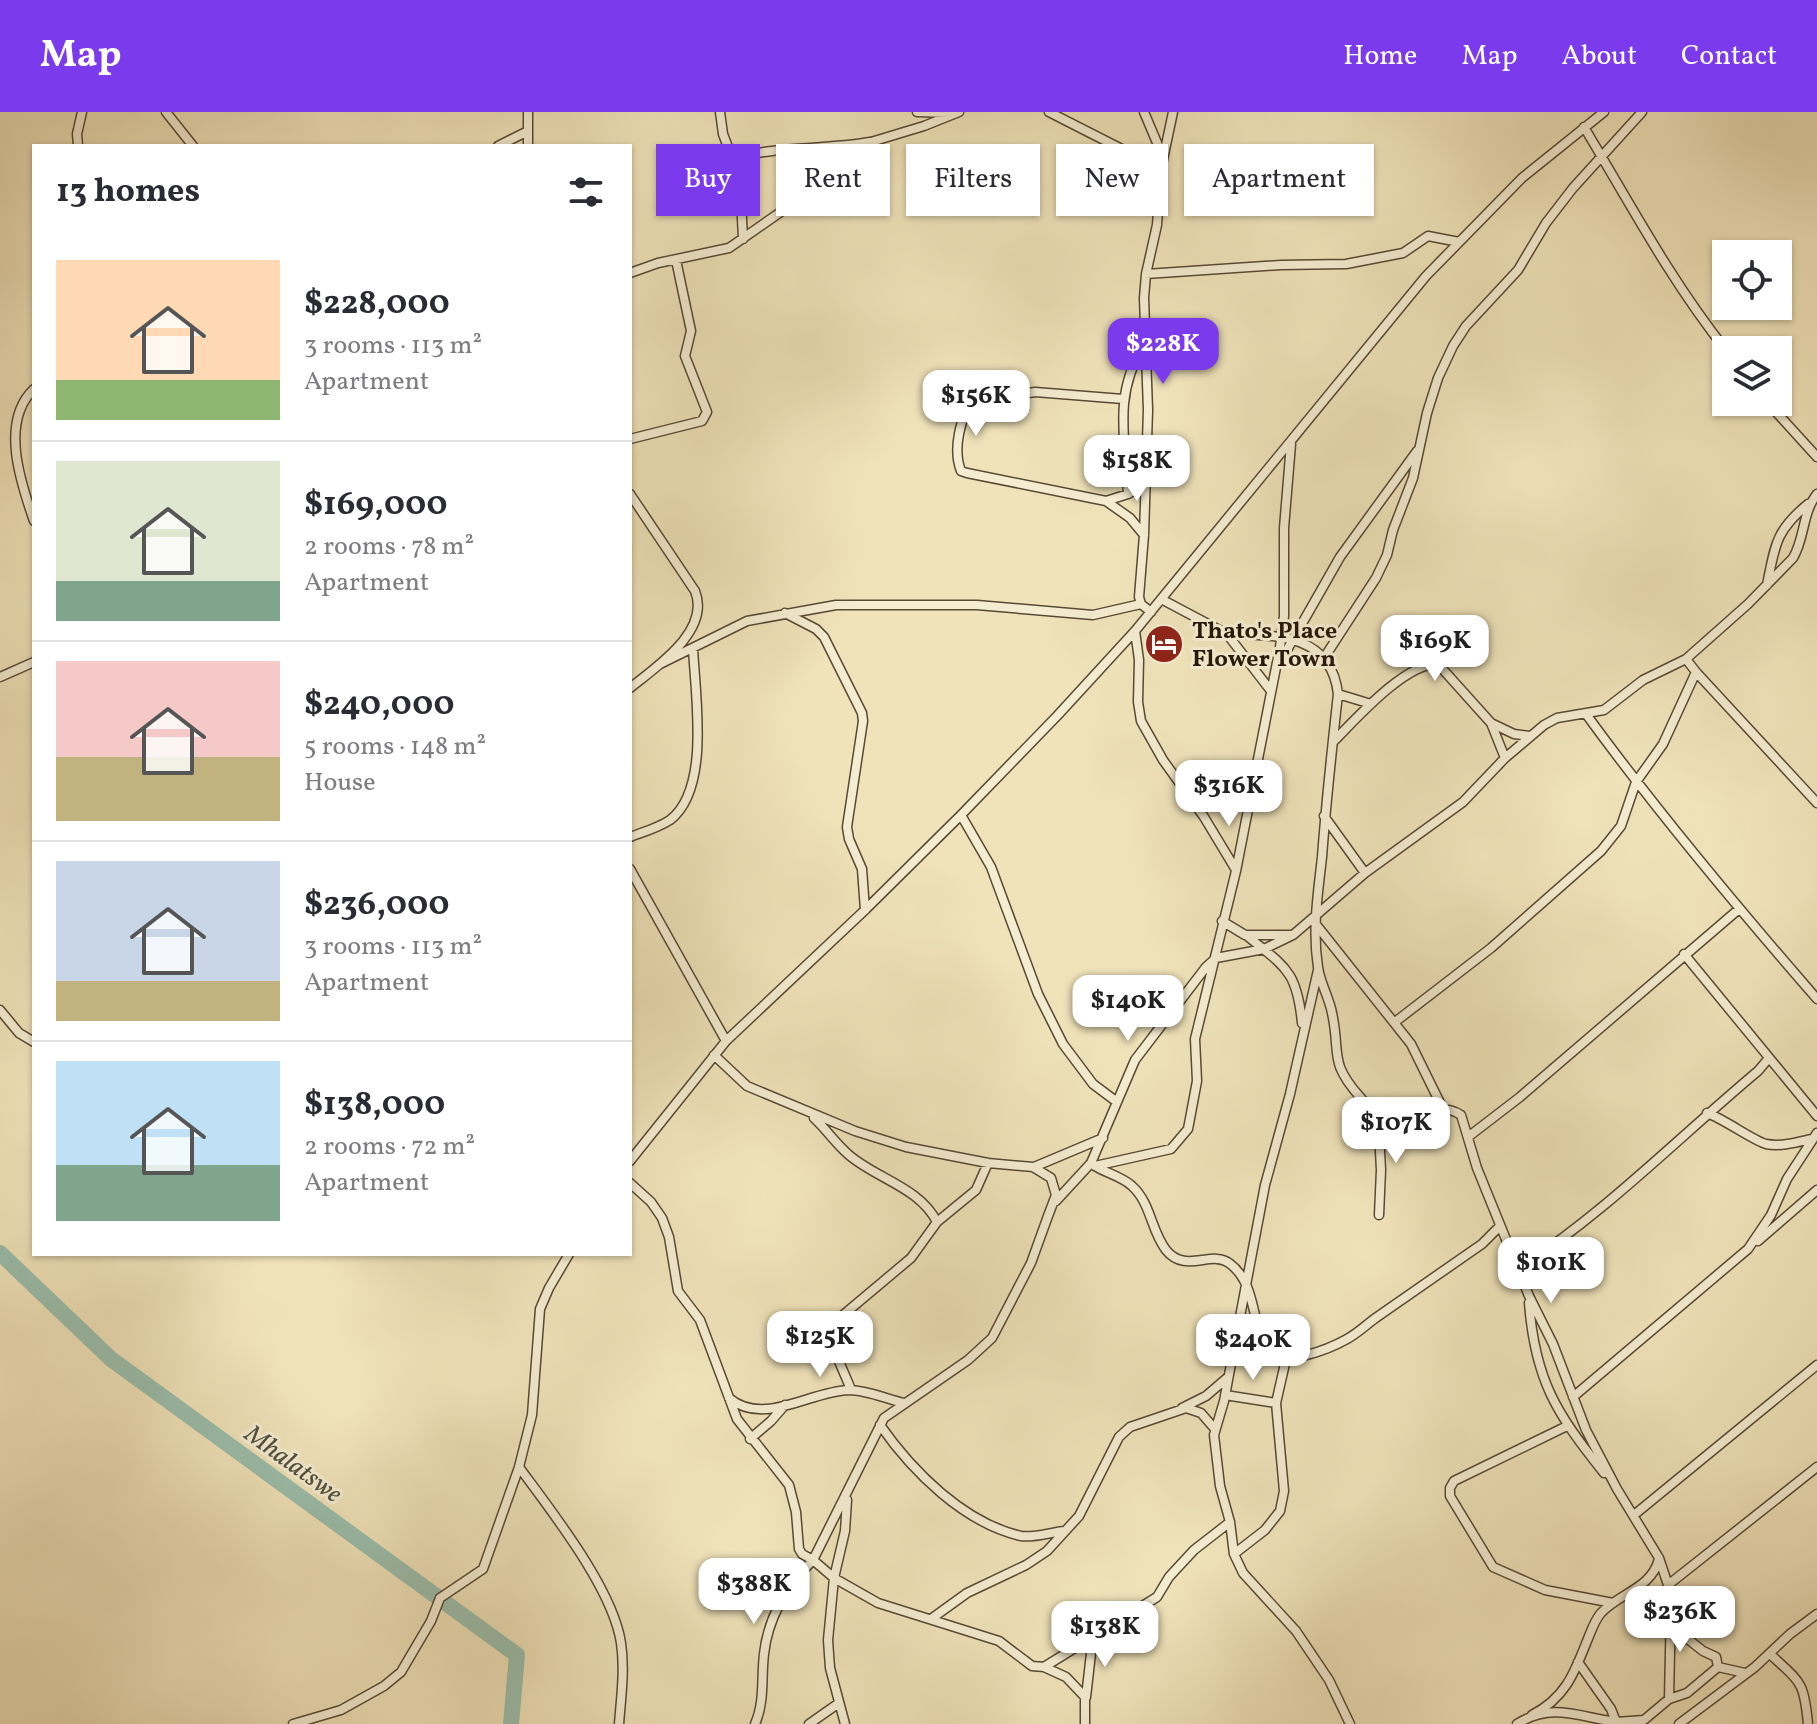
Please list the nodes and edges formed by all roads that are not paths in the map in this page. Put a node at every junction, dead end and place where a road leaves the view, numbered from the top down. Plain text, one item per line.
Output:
1 (82, 112) edge
2 (166, 112) edge
3 (528, 112) edge
4 (720, 112) edge
5 (917, 112) edge
6 (952, 112) edge
7 (959, 112) edge
8 (1049, 112) edge
9 (1144, 112) edge
10 (1173, 112) edge
11 (1604, 112) edge
12 (1642, 112) edge
13 (1584, 127) junction
14 (526, 132) junction
15 (871, 142) junction
16 (78, 144) edge
17 (191, 144) edge
18 (502, 144) edge
19 (528, 144) edge
20 (727, 144) edge
21 (1112, 144) edge
22 (1158, 144) edge
23 (1166, 144) edge
24 (760, 153) edge
25 (1602, 156) junction
26 (742, 216) edge
27 (1158, 216) edge
28 (743, 239) junction
29 (1459, 242) junction
30 (676, 260) junction
31 (632, 272) edge
32 (1146, 274) junction
33 (1715, 336) edge
34 (1144, 345) junction
35 (32, 391) edge
36 (1123, 399) junction
37 (1780, 416) edge
38 (632, 438) edge
39 (1291, 443) junction
40 (1417, 450) junction
41 (1817, 457) edge
42 (1146, 483) junction
43 (1128, 494) junction
44 (1817, 494) edge
45 (632, 497) edge
46 (1106, 501) junction
47 (1810, 503) junction
48 (32, 514) edge
49 (1144, 535) junction
50 (1766, 586) junction
51 (1163, 600) junction
52 (1141, 604) junction
53 (1151, 612) junction
54 (784, 613) junction
55 (1135, 631) junction
56 (1227, 634) junction
57 (1281, 635) junction
58 (1295, 640) junction
59 (693, 648) junction
60 (1324, 658) junction
61 (1686, 659) junction
62 (32, 663) edge
63 (660, 664) junction
64 (1276, 670) junction
65 (1696, 672) junction
66 (0, 677) edge
67 (632, 686) edge
68 (1271, 691) junction
69 (1338, 694) junction
70 (1371, 704) junction
71 (1586, 714) junction
72 (1491, 723) junction
73 (1530, 736) junction
74 (1333, 743) junction
75 (1505, 758) junction
76 (1636, 782) junction
77 (1817, 803) edge
78 (961, 815) junction
79 (1324, 815) junction
80 (632, 836) edge
81 (1236, 871) junction
82 (632, 873) edge
83 (1365, 873) junction
84 (1739, 909) junction
85 (865, 910) junction
86 (1314, 920) junction
87 (1222, 921) junction
88 (1245, 935) junction
89 (1293, 935) junction
90 (1264, 949) junction
91 (1684, 954) junction
92 (1216, 958) junction
93 (1318, 969) junction
94 (1817, 999) edge
95 (0, 1010) edge
96 (1395, 1022) junction
97 (1303, 1033) junction
98 (32, 1041) edge
99 (726, 1041) junction
100 (714, 1055) junction
101 (1769, 1058) junction
102 (1117, 1102) junction
103 (1444, 1111) junction
104 (1378, 1113) junction
105 (1707, 1113) junction
106 (811, 1114) junction
107 (1817, 1116) edge
108 (1815, 1136) edge
109 (1468, 1137) junction
110 (1103, 1138) junction
111 (632, 1158) edge
112 (988, 1163) junction
113 (1093, 1165) junction
114 (1033, 1167) junction
115 (632, 1185) edge
116 (1817, 1190) edge
117 (1052, 1205) junction
118 (1379, 1215) dead end
119 (937, 1222) junction
120 (1500, 1226) junction
121 (1748, 1249) junction
122 (568, 1256) edge
123 (1518, 1269) junction
124 (1246, 1284) junction
125 (1529, 1296) junction
126 (1286, 1359) junction
127 (1817, 1365) edge
128 (1228, 1377) junction
129 (851, 1390) junction
130 (725, 1395) junction
131 (1225, 1395) junction
132 (1573, 1397) junction
133 (905, 1403) junction
134 (1276, 1403) junction
135 (785, 1404) junction
136 (1181, 1408) junction
137 (880, 1425) junction
138 (1567, 1426) junction
139 (1214, 1428) junction
140 (750, 1439) junction
141 (519, 1467) junction
142 (1817, 1467) edge
143 (1617, 1489) junction
144 (847, 1495) junction
145 (1634, 1515) junction
146 (1230, 1522) junction
147 (1065, 1531) junction
148 (1234, 1554) junction
149 (1659, 1558) junction
150 (813, 1560) junction
151 (834, 1578) junction
152 (1668, 1585) junction
153 (1613, 1603) junction
154 (1817, 1614) edge
155 (931, 1619) junction
156 (1670, 1625) junction
157 (1093, 1636) junction
158 (1770, 1654) junction
159 (1578, 1662) junction
160 (1044, 1667) junction
161 (1718, 1667) junction
162 (1745, 1673) junction
163 (1085, 1697) junction
164 (1669, 1699) junction
165 (839, 1703) junction
166 (1532, 1715) junction
167 (1617, 1723) edge
168 (293, 1724) edge
169 (619, 1724) edge
170 (755, 1724) edge
171 (809, 1724) edge
172 (845, 1724) edge
173 (1085, 1724) edge
174 (1350, 1724) edge
175 (1517, 1724) edge
176 (1679, 1724) edge
177 (1808, 1724) edge

1 - 16 street
2 - 17 street
3 - 14 street
4 - 20 street
5 - 6 street
7 - 15 street
8 - 21 street
9 - 22 street
10 - 23 street
11 - 13 street
12 - 25 street
13 - 25 street
13 - 29 street
14 - 18 street
14 - 19 street
15 - 24 street
15 - 28 street
25 - 33 street
25 - 40 street
26 - 28 street
27 - 32 street
28 - 30 street
29 - 32 street
29 - 39 street
30 - 31 street
30 - 38 street
32 - 34 street
34 - 36 street
34 - 42 street
35 - 48 street
36 - 43 street
36 - 46 street
37 - 41 street
39 - 51 street
39 - 57 street
40 - 58 street
40 - 60 street
42 - 43 street
42 - 49 street
43 - 46 street
44 - 47 street
45 - 63 street
46 - 49 street
47 - 50 street
47 - 50 street
49 - 52 street
50 - 61 street
51 - 53 street
51 - 56 street
52 - 53 street
52 - 54 street
53 - 55 street
54 - 59 street
54 - 85 street
55 - 78 street
55 - 81 street
56 - 57 street
56 - 68 street
57 - 58 street
57 - 64 street
58 - 60 street
58 - 64 street
59 - 63 street
59 - 80 street
60 - 69 street
61 - 65 street
61 - 71 street
62 - 66 street
63 - 67 street
64 - 68 street
65 - 76 street
65 - 77 street
68 - 81 street
69 - 70 street
69 - 74 street
70 - 72 street
70 - 74 street
71 - 73 street
71 - 76 street
72 - 73 street
72 - 75 street
73 - 75 street
74 - 79 street
75 - 83 street
76 - 84 street
76 - 96 street
78 - 85 street
78 - 102 street
79 - 83 street
79 - 86 street
81 - 87 street
82 - 99 street
83 - 86 street
84 - 91 street
84 - 94 street
85 - 99 street
86 - 89 street
86 - 93 street
86 - 96 street
87 - 88 street
87 - 92 street
88 - 89 street
88 - 90 street
89 - 90 street
90 - 92 street
90 - 97 street
91 - 101 street
91 - 109 street
92 - 102 street
92 - 113 street
93 - 97 street
93 - 104 street
95 - 98 street
96 - 103 street
97 - 124 street
99 - 100 street
100 - 106 street
100 - 111 street
101 - 105 street
101 - 107 street
102 - 110 street
103 - 104 street
103 - 109 street
104 - 118 street
105 - 108 street
105 - 123 street
106 - 112 street
106 - 119 street
108 - 121 street
109 - 120 street
110 - 113 street
110 - 114 street
112 - 114 street
112 - 119 street
113 - 117 street
113 - 124 street
114 - 117 street
115 - 130 street
116 - 121 street
117 - 133 street
119 - 129 street
120 - 123 street
120 - 126 street
121 - 132 street
122 - 141 street
123 - 125 street
124 - 126 street
124 - 128 street
125 - 132 street
125 - 138 street
126 - 134 street
127 - 145 street
128 - 131 street
128 - 136 street
129 - 133 street
129 - 135 street
130 - 135 street
130 - 140 street
131 - 134 street
131 - 139 street
132 - 143 street
133 - 137 street
134 - 148 street
135 - 140 street
136 - 139 street
136 - 147 street
137 - 144 street
137 - 147 street
138 - 143 street
138 - 153 street
139 - 146 street
140 - 150 street
141 - 168 street
141 - 169 street
142 - 152 street
143 - 145 street
144 - 150 street
144 - 151 street
145 - 149 street
146 - 148 street
146 - 157 street
147 - 155 street
148 - 174 street
149 - 152 street
149 - 153 street
150 - 151 street
150 - 170 street
151 - 155 street
151 - 165 street
152 - 156 street
153 - 159 street
154 - 158 street
155 - 160 street
156 - 161 street
156 - 164 street
157 - 160 street
157 - 163 street
158 - 162 street
158 - 177 street
159 - 166 street
159 - 167 street
160 - 163 street
161 - 162 street
161 - 164 street
162 - 176 street
163 - 173 street
164 - 167 street
165 - 171 street
165 - 172 street
166 - 167 street
166 - 175 street

